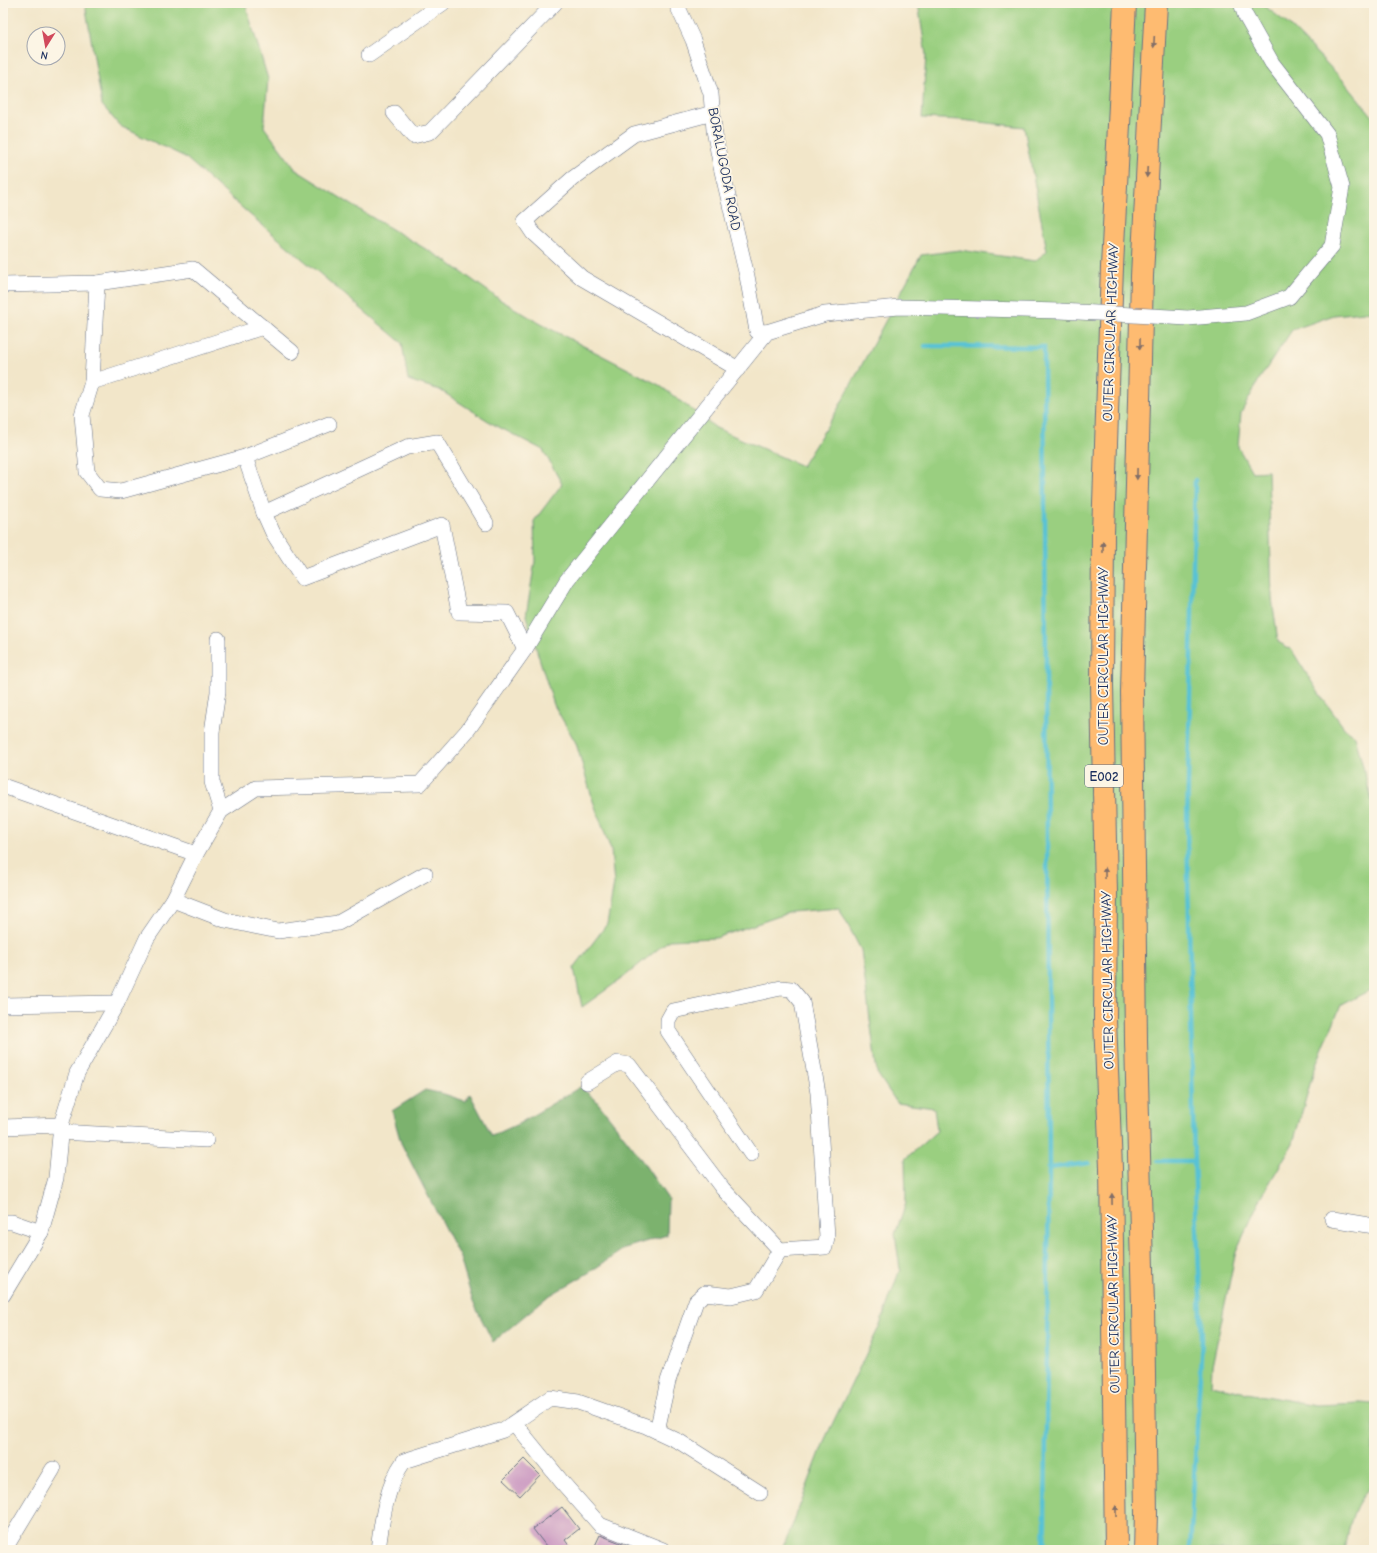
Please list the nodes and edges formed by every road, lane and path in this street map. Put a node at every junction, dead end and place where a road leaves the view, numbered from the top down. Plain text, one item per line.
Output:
1 (443, 3) edge
2 (555, 3) edge
3 (676, 3) edge
4 (1125, 3) edge
5 (1156, 3) edge
6 (1241, 3) edge
7 (369, 55) dead end
8 (713, 113) junction
9 (394, 114) dead end
10 (97, 283) junction
11 (3, 285) edge
12 (263, 327) junction
13 (767, 332) junction
14 (292, 352) dead end
15 (738, 369) junction
16 (92, 382) junction
17 (329, 424) dead end
18 (245, 457) junction
19 (264, 513) junction
20 (486, 523) dead end
21 (218, 639) dead end
22 (525, 649) junction
23 (3, 786) edge
24 (221, 812) junction
25 (196, 854) junction
26 (425, 874) dead end
27 (173, 900) junction
28 (117, 1003) junction
29 (3, 1005) edge
30 (587, 1082) dead end
31 (3, 1127) edge
32 (60, 1128) junction
33 (206, 1140) dead end
34 (751, 1154) dead end
35 (1332, 1219) dead end
36 (3, 1222) edge
37 (1374, 1226) edge
38 (41, 1232) junction
39 (780, 1250) junction
40 (3, 1295) edge
41 (514, 1423) junction
42 (657, 1431) junction
43 (53, 1468) dead end
44 (760, 1493) dead end
45 (4, 1550) edge
46 (378, 1550) edge
47 (663, 1550) edge
48 (1116, 1550) edge
49 (1145, 1550) edge

1 - 7 street
2 - 9 street
3 - 8 street, BORALUGODA ROAD
48 -> 4 highway, OUTER CIRCULAR HIGHWAY / E002
5 -> 49 highway, OUTER CIRCULAR HIGHWAY / E002
6 - 13 street, bridge
8 - 13 street, BORALUGODA ROAD
8 - 15 street
10 - 11 street
10 - 12 street
10 - 16 street
12 - 14 street
12 - 16 street
13 - 15 street
15 - 22 street
16 - 18 street
17 - 18 street
18 - 19 street
19 - 20 street
19 - 22 street
21 - 24 street
22 - 24 street
23 - 25 street
24 - 25 street
25 - 27 street
26 - 27 street
27 - 28 street
28 - 29 street
28 - 32 street
30 - 39 street
31 - 32 street
32 - 33 street
32 - 38 street
34 - 39 street
35 - 37 street
36 - 38 street
38 - 40 street
39 - 42 street
41 - 42 street
41 - 46 street
41 - 47 street
42 - 44 street
43 - 45 street

